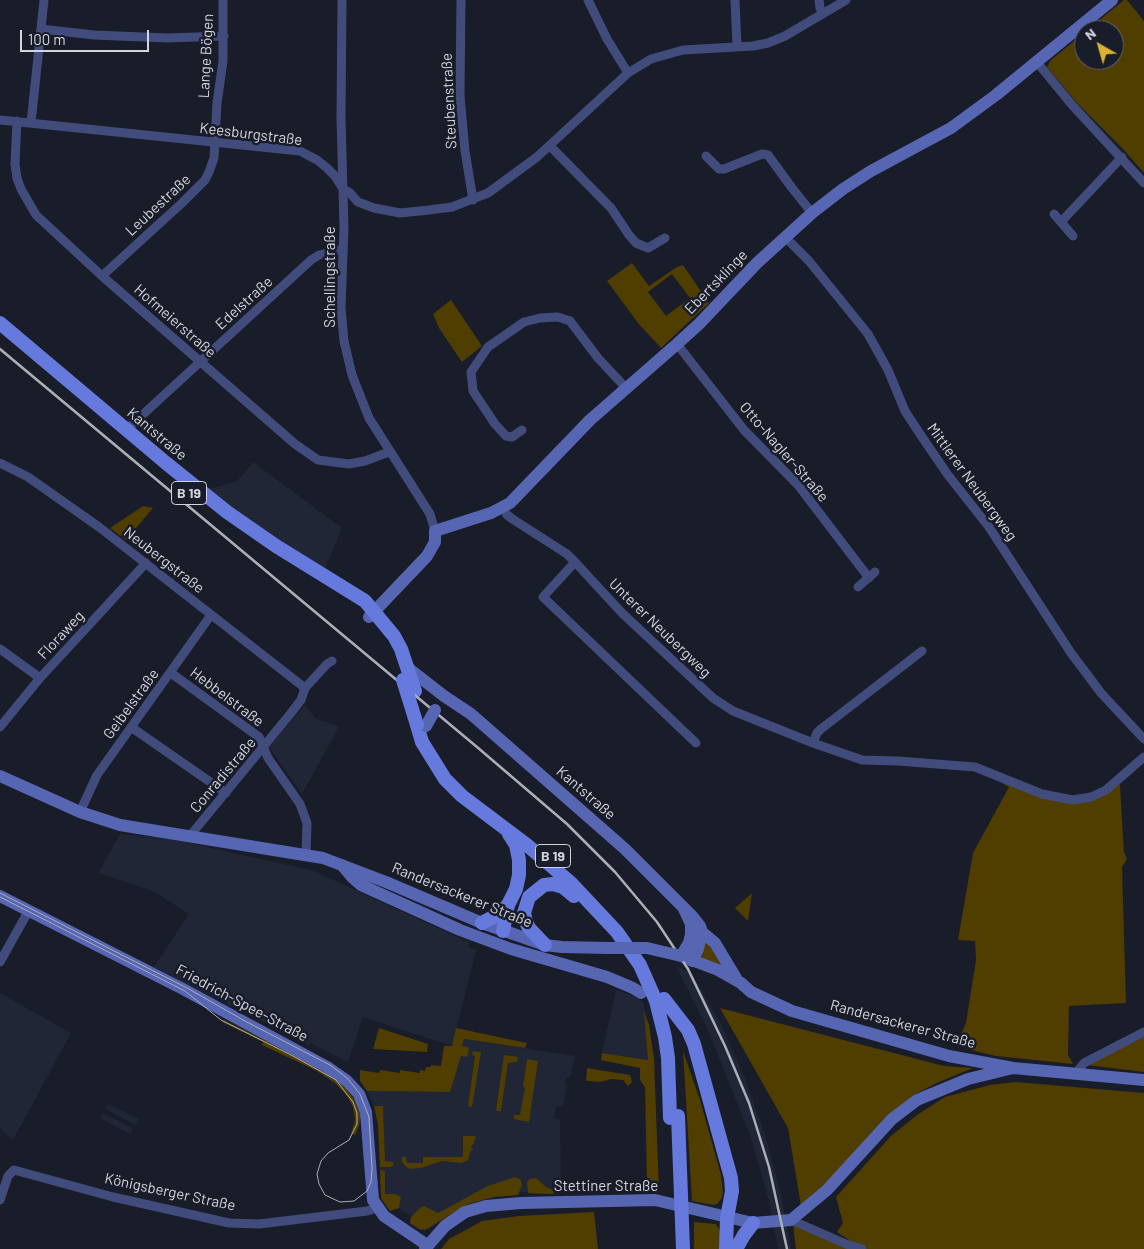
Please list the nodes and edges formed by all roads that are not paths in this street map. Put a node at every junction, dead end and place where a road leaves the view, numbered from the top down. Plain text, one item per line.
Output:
1 (44, 0) edge
2 (223, 0) edge
3 (342, 0) edge
4 (461, 0) edge
5 (588, 0) edge
6 (735, 0) edge
7 (819, 0) edge
8 (846, 0) edge
9 (1112, 0) edge
10 (823, 13) junction
11 (41, 29) junction
12 (224, 36) junction
13 (737, 47) junction
14 (1036, 61) junction
15 (628, 73) junction
16 (0, 120) edge
17 (17, 121) junction
18 (31, 123) junction
19 (214, 143) junction
20 (550, 146) junction
21 (706, 156) dead end
22 (1122, 157) junction
23 (1144, 183) edge
24 (344, 189) junction
25 (473, 200) junction
26 (812, 213) junction
27 (1054, 214) dead end
28 (1061, 222) junction
29 (1073, 236) dead end
30 (785, 237) junction
31 (665, 238) dead end
32 (343, 249) junction
33 (102, 276) junction
34 (0, 324) edge
35 (0, 334) edge
36 (677, 344) junction
37 (200, 362) junction
38 (626, 388) junction
39 (126, 430) junction
40 (522, 430) dead end
41 (389, 452) junction
42 (0, 462) edge
43 (503, 508) junction
44 (435, 531) junction
45 (575, 562) junction
46 (146, 563) junction
47 (858, 587) dead end
48 (372, 614) junction
49 (212, 615) junction
50 (0, 649) edge
51 (922, 651) dead end
52 (332, 661) dead end
53 (171, 673) junction
54 (406, 674) junction
55 (40, 678) junction
56 (305, 688) junction
57 (462, 708) junction
58 (0, 727) edge
59 (131, 727) junction
60 (423, 727) junction
61 (1144, 739) edge
62 (696, 743) dead end
63 (813, 743) junction
64 (264, 747) junction
65 (1144, 757) edge
66 (0, 776) edge
67 (226, 793) junction
68 (80, 812) junction
69 (504, 828) junction
70 (190, 837) junction
71 (306, 855) junction
72 (340, 863) junction
73 (0, 896) edge
74 (508, 905) junction
75 (683, 908) junction
76 (29, 910) junction
77 (482, 923) junction
78 (503, 931) junction
79 (702, 932) junction
80 (545, 945) junction
81 (686, 959) junction
82 (0, 962) edge
83 (745, 987) junction
84 (645, 996) junction
85 (664, 998) junction
86 (661, 1018) junction
87 (1144, 1032) edge
88 (1013, 1068) junction
89 (1076, 1073) junction
90 (1144, 1080) edge
91 (674, 1117) junction
92 (0, 1200) edge
93 (377, 1208) junction
94 (795, 1217) junction
95 (727, 1218) junction
96 (754, 1223) junction
97 (426, 1247) edge
98 (675, 1249) edge
99 (683, 1249) edge
100 (726, 1249) edge
101 (736, 1249) edge
102 (862, 1249) edge

1 - 11 street
2 - 12 street, Lange Bögen
3 - 24 street, Schellingstraße
4 - 25 street, Steubenstraße
5 - 15 street
6 - 13 street
7 - 10 street
8 - 10 street, Keesburgstraße
9 - 14 street, Ebertsklinge
10 - 13 street, Keesburgstraße
11 - 12 street
11 - 18 street
12 - 19 street, Lange Bögen
13 - 15 street, Keesburgstraße
14 - 22 street
14 - 26 street, Ebertsklinge
15 - 20 street, Keesburgstraße
16 - 17 street, Keesburgstraße
17 - 18 street, Keesburgstraße
17 - 33 street, Hofmeierstraße
18 - 19 street, Keesburgstraße
19 - 24 street, Keesburgstraße
19 - 33 street, Leubestraße
20 - 25 street, Keesburgstraße
20 - 31 street
21 - 26 street
22 - 23 street
22 - 28 street
24 - 25 street, Keesburgstraße
24 - 32 street, Schellingstraße
26 - 30 street, Ebertsklinge
27 - 28 street
28 - 29 street
30 - 36 street, Ebertsklinge
30 - 61 street, Mittlerer Neubergweg
32 - 37 street, Edelstraße
32 - 41 street, Schellingstraße
33 - 37 street, Hofmeierstraße
34 - 39 main road, Kantstraße / B 19
35 - 48 main road, B 19
36 - 38 street, Ebertsklinge
36 - 47 street, Otto-Nagler-Straße
37 - 39 street, Edelstraße
37 - 41 street, Hofmeierstraße
38 - 40 street
38 - 43 street, Ebertsklinge
39 - 48 main road, Kantstraße / B 19
41 - 44 street, Schellingstraße
42 - 46 street, Neubergstraße
43 - 44 street, Ebertsklinge
43 - 45 street, Unterer Neubergweg
44 - 48 street
45 - 62 street
45 - 63 street, Unterer Neubergweg
46 - 49 street, Neubergstraße
46 - 55 street, Floraweg
48 - 54 main road, B 19
49 - 53 street, Geibelstraße
49 - 56 street, Neubergstraße
50 - 55 street
51 - 63 street
52 - 56 street, Conradistraße
53 - 59 street, Geibelstraße
53 - 64 street, Hebbelstraße
54 - 57 street, Kantstraße
54 - 60 main road, B 19, bridge
54 - 60 main road, B 19
55 - 58 street, Floraweg
56 - 64 street, Conradistraße
57 - 60 street, bridge
57 - 75 street, Kantstraße
59 - 67 street
59 - 68 street, Geibelstraße
60 - 69 main road, B 19
60 - 85 main road, B 19
63 - 65 street, Unterer Neubergweg
64 - 67 street, Conradistraße
64 - 71 street, Hebbelstraße
66 - 68 street, Randersackerer Straße
67 - 70 street, Conradistraße
68 - 70 street, Randersackerer Straße
69 - 74 main road
69 - 86 main road, B 19
70 - 71 street, Randersackerer Straße
71 - 72 street, Randersackerer Straße
72 - 77 street, Randersackerer Straße
72 - 84 street, Randersackerer Straße
73 - 76 street, Friedrich-Spee-Straße
74 - 77 main road
74 - 78 main road
75 - 79 street, Kantstraße
75 - 81 street, Kantstraße
76 - 82 street
76 - 93 street, Friedrich-Spee-Straße
77 - 78 street, Randersackerer Straße
78 - 80 street, Randersackerer Straße
79 - 81 street
79 - 83 street, Kantstraße
80 - 81 street, Randersackerer Straße, bridge
80 - 84 main road
81 - 83 street, Randersackerer Straße
83 - 88 street, Randersackerer Straße
84 - 86 main road
85 - 91 main road, B 19
85 - 95 main road
86 - 91 main road, B 19
87 - 89 street
88 - 89 street, Randersackerer Straße
88 - 94 street
89 - 90 street, Randersackerer Straße
91 - 98 main road, B 19
91 - 99 main road, B 19, bridge
92 - 93 street, Königsberger Straße
93 - 97 street
94 - 96 street, Stettiner Straße
94 - 102 street
95 - 96 street, Stettiner Straße
95 - 97 street, Stettiner Straße
95 - 100 main road
96 - 101 main road

